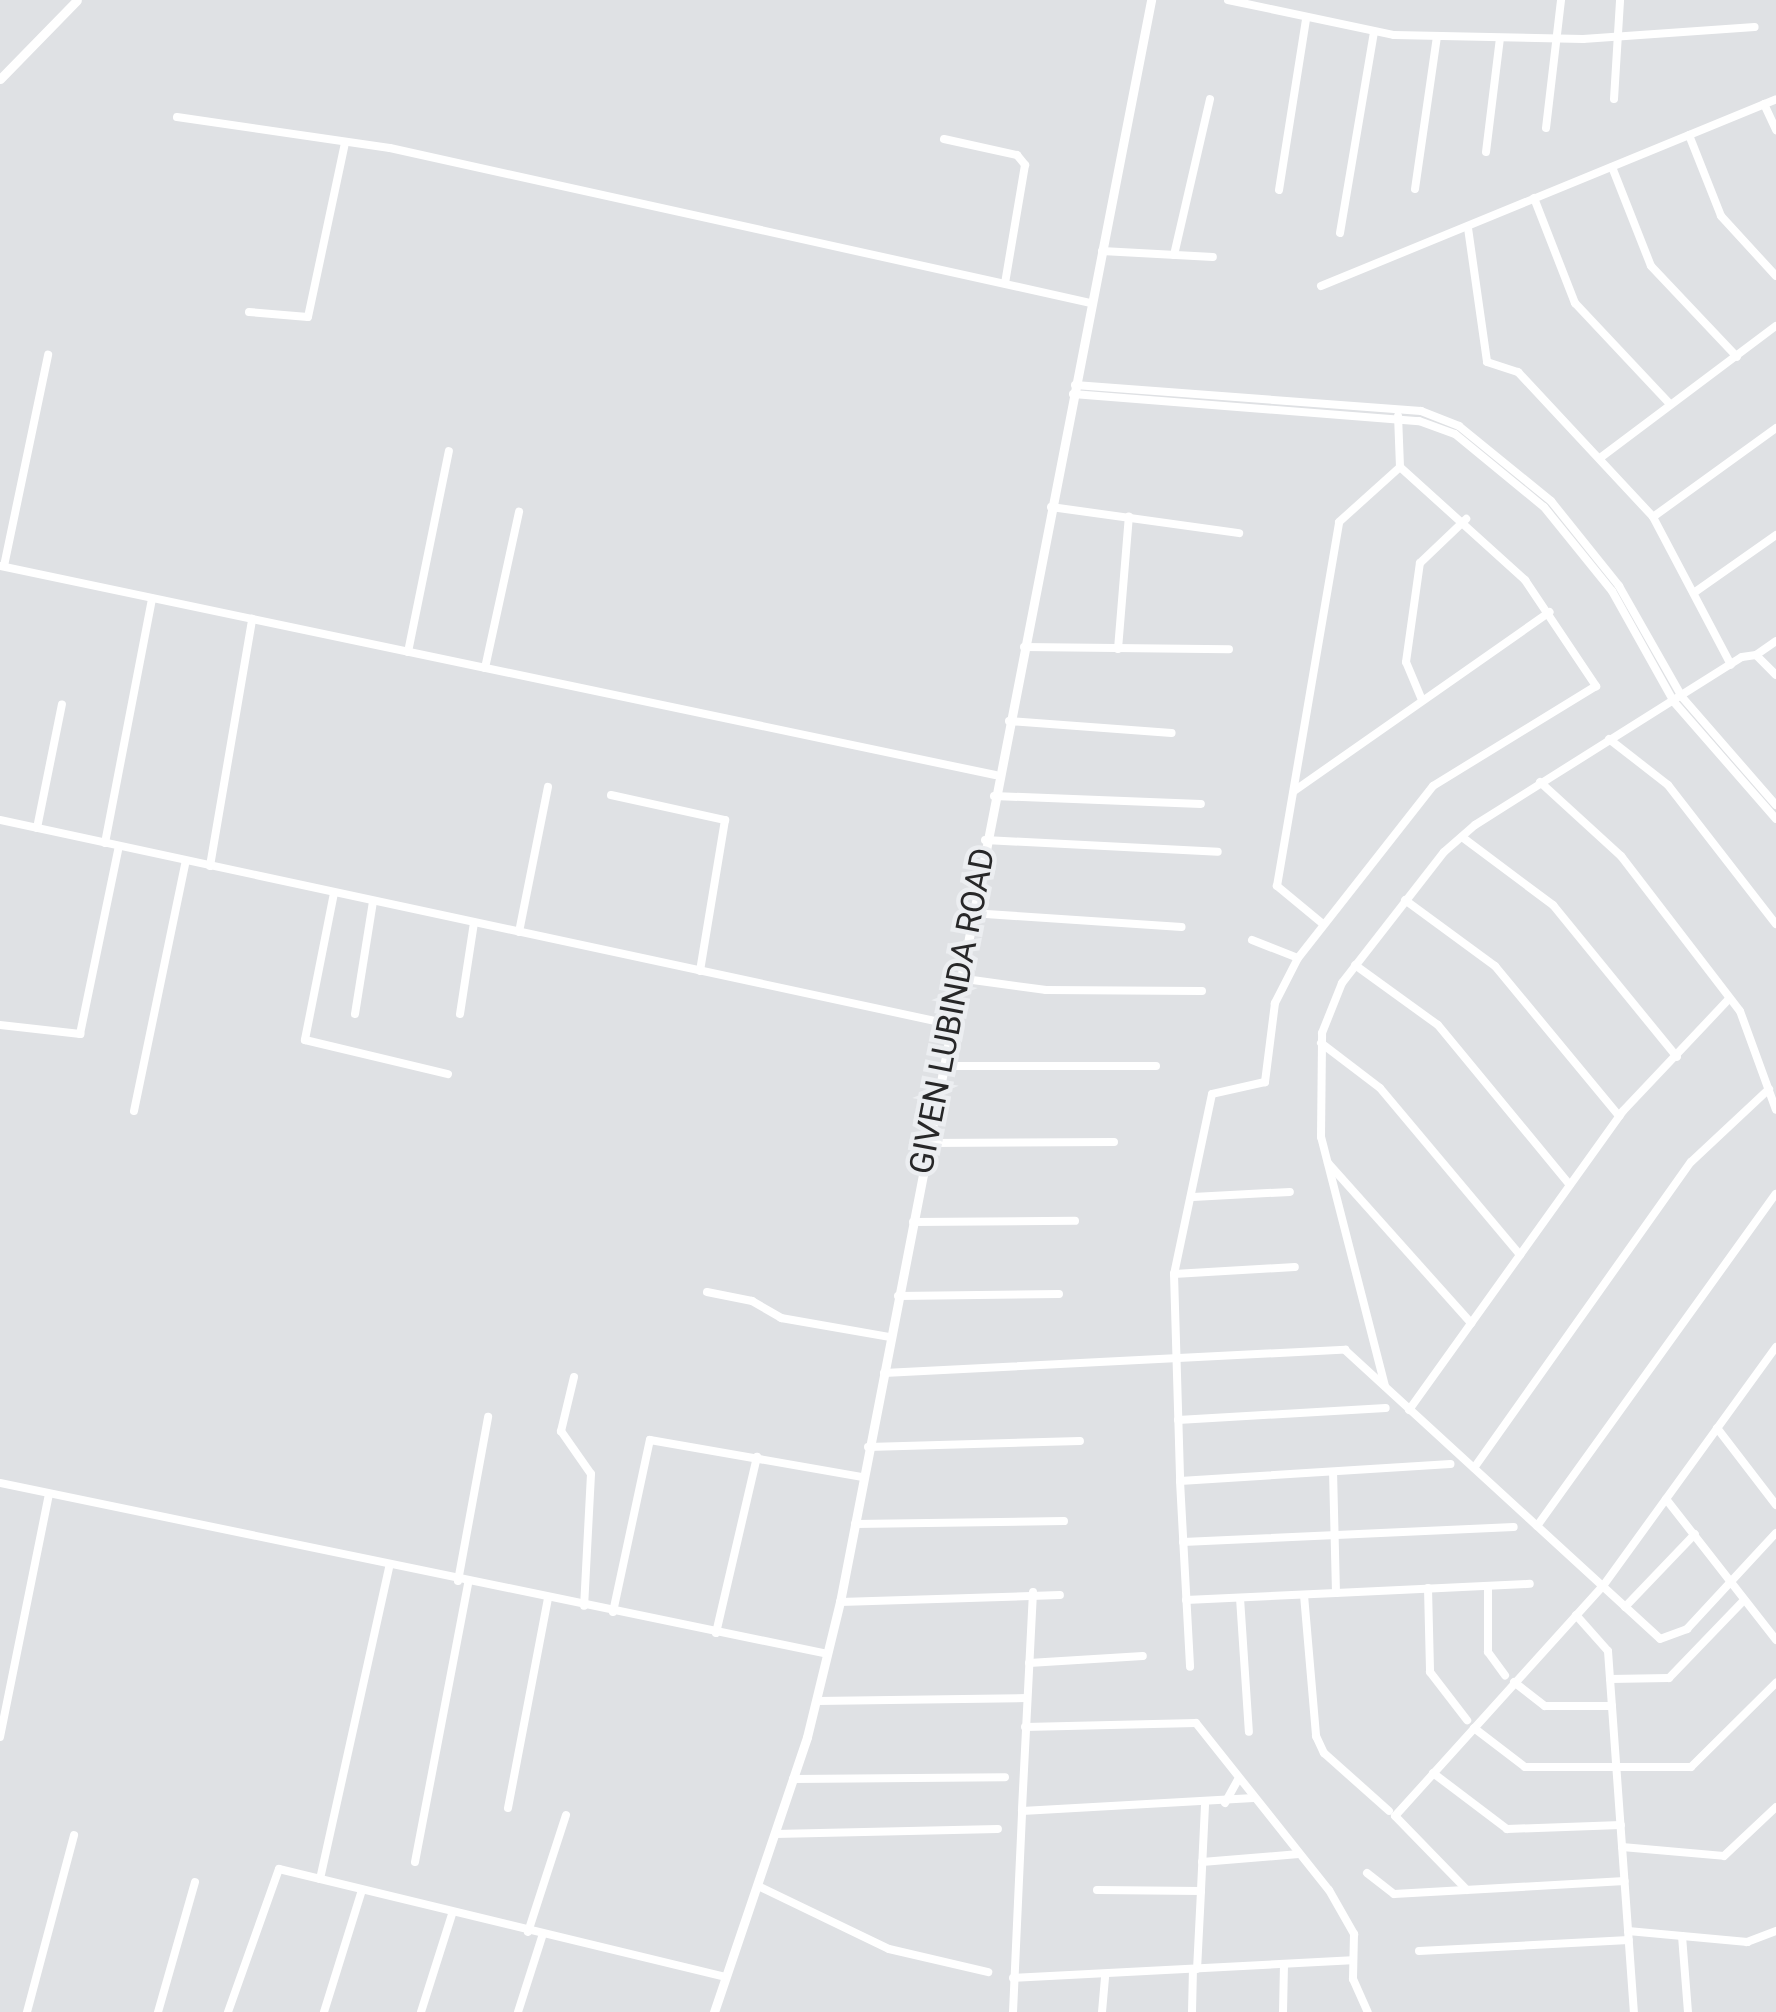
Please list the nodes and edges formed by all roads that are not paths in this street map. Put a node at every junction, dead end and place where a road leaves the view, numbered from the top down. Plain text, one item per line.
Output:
1 (77, 0) edge
2 (1150, 0) edge
3 (1228, 0) edge
4 (1561, 0) edge
5 (1620, 0) edge
6 (1306, 19) junction
7 (1755, 27) dead end
8 (1374, 32) junction
9 (1437, 37) junction
10 (1500, 38) junction
11 (1557, 38) junction
12 (1615, 38) junction
13 (0, 79) edge
14 (1210, 99) dead end
15 (1614, 99) dead end
16 (1776, 99) edge
17 (1764, 104) junction
18 (177, 117) dead end
19 (1546, 128) dead end
20 (1776, 130) edge
21 (1689, 135) junction
22 (944, 139) dead end
23 (346, 142) junction
24 (1486, 152) dead end
25 (1612, 166) junction
26 (1415, 189) dead end
27 (1279, 190) dead end
28 (1534, 198) junction
29 (1468, 228) junction
30 (1340, 233) dead end
31 (1102, 251) junction
32 (1174, 255) junction
33 (1213, 257) dead end
34 (1776, 276) edge
35 (1005, 284) junction
36 (1321, 286) dead end
37 (1091, 303) junction
38 (249, 312) dead end
39 (1776, 326) edge
40 (48, 355) dead end
41 (1737, 357) junction
42 (1074, 390) junction
43 (1670, 404) junction
44 (1398, 414) junction
45 (1776, 428) edge
46 (449, 451) dead end
47 (1600, 458) junction
48 (1400, 467) junction
49 (1050, 507) junction
50 (519, 512) dead end
51 (1129, 516) junction
52 (1653, 517) junction
53 (1466, 519) junction
54 (1239, 533) dead end
55 (1776, 535) edge
56 (2, 566) edge
57 (1695, 592) junction
58 (152, 598) junction
59 (1550, 612) junction
60 (252, 619) junction
61 (1776, 641) edge
62 (1022, 646) junction
63 (1118, 649) junction
64 (1229, 649) dead end
65 (408, 652) junction
66 (1756, 655) junction
67 (1731, 665) junction
68 (485, 668) junction
69 (1776, 675) edge
70 (1678, 699) junction
71 (1422, 700) junction
72 (62, 704) dead end
73 (1007, 721) junction
74 (1172, 733) dead end
75 (1610, 739) junction
76 (995, 775) junction
77 (1540, 782) junction
78 (548, 787) dead end
79 (1293, 792) junction
80 (611, 795) dead end
81 (992, 796) junction
82 (1201, 804) dead end
83 (1776, 805) edge
84 (1776, 819) edge
85 (0, 820) edge
86 (37, 828) junction
87 (1462, 837) junction
88 (984, 840) junction
89 (105, 843) junction
90 (119, 846) junction
91 (1218, 852) dead end
92 (187, 861) junction
93 (210, 866) junction
94 (334, 893) junction
95 (1405, 900) junction
96 (374, 901) junction
97 (970, 913) junction
98 (474, 923) junction
99 (1323, 924) junction
100 (1776, 924) edge
101 (1182, 927) dead end
102 (519, 932) junction
103 (1252, 940) dead end
104 (1298, 958) junction
105 (1355, 965) junction
106 (700, 971) junction
107 (957, 978) junction
108 (1202, 992) dead end
109 (1730, 999) junction
110 (356, 1014) dead end
111 (460, 1014) dead end
112 (949, 1024) junction
113 (0, 1025) edge
114 (1321, 1042) junction
115 (1677, 1057) junction
116 (941, 1066) junction
117 (1156, 1066) dead end
118 (448, 1074) dead end
119 (1769, 1089) junction
120 (1776, 1110) edge
121 (134, 1112) dead end
122 (1619, 1116) junction
123 (1114, 1142) dead end
124 (927, 1143) junction
125 (1325, 1161) junction
126 (1570, 1185) junction
127 (1290, 1192) dead end
128 (1776, 1194) edge
129 (1193, 1197) junction
130 (1075, 1221) dead end
131 (913, 1222) junction
132 (1520, 1255) junction
133 (1295, 1267) dead end
134 (1174, 1274) junction
135 (707, 1292) dead end
136 (1059, 1294) dead end
137 (898, 1295) junction
138 (1471, 1323) junction
139 (890, 1337) junction
140 (1776, 1347) edge
141 (1175, 1358) junction
142 (1767, 1360) junction
143 (1776, 1371) edge
144 (883, 1373) junction
145 (574, 1377) dead end
146 (1386, 1388) junction
147 (1386, 1408) dead end
148 (1408, 1410) junction
149 (488, 1417) dead end
150 (1178, 1420) junction
151 (1717, 1428) junction
152 (1080, 1441) dead end
153 (868, 1447) junction
154 (757, 1457) junction
155 (1450, 1464) dead end
156 (1474, 1468) junction
157 (1333, 1472) junction
158 (863, 1477) junction
159 (1180, 1481) junction
160 (0, 1483) edge
161 (49, 1494) junction
162 (1666, 1498) junction
163 (1776, 1505) edge
164 (1064, 1521) dead end
165 (855, 1524) junction
166 (1538, 1526) junction
167 (1514, 1527) dead end
168 (1336, 1533) junction
169 (1776, 1533) edge
170 (1695, 1534) junction
171 (1183, 1542) junction
172 (389, 1567) junction
173 (1732, 1580) junction
174 (463, 1582) junction
175 (1530, 1584) dead end
176 (1488, 1586) junction
177 (1603, 1586) junction
178 (1428, 1588) junction
179 (1033, 1592) junction
180 (1336, 1593) junction
181 (1060, 1594) dead end
182 (1304, 1595) junction
183 (1240, 1598) junction
184 (548, 1599) junction
185 (1186, 1600) junction
186 (1744, 1600) junction
187 (840, 1602) junction
188 (584, 1606) junction
189 (1625, 1607) junction
190 (613, 1612) junction
191 (1576, 1615) junction
192 (716, 1633) junction
193 (1776, 1640) edge
194 (828, 1654) junction
195 (1143, 1657) dead end
196 (1029, 1663) junction
197 (1190, 1667) dead end
198 (1510, 1678) junction
199 (1610, 1679) junction
200 (1776, 1683) edge
201 (1027, 1698) junction
202 (817, 1701) junction
203 (1612, 1706) junction
204 (1470, 1724) junction
205 (1025, 1727) junction
206 (1249, 1732) dead end
207 (0, 1737) edge
208 (1616, 1763) junction
209 (1433, 1773) junction
210 (1005, 1777) dead end
211 (794, 1779) junction
212 (1238, 1780) junction
213 (1254, 1798) junction
214 (1226, 1803) junction
215 (1205, 1804) junction
216 (1776, 1807) edge
217 (508, 1808) dead end
218 (1022, 1810) junction
219 (1389, 1810) dead end
220 (566, 1816) dead end
221 (1621, 1825) junction
222 (998, 1829) dead end
223 (775, 1834) junction
224 (74, 1835) dead end
225 (1622, 1847) junction
226 (1299, 1854) junction
227 (415, 1862) dead end
228 (1202, 1862) junction
229 (1367, 1873) dead end
230 (320, 1879) junction
231 (1625, 1881) junction
232 (194, 1882) dead end
233 (758, 1886) junction
234 (362, 1890) junction
235 (1097, 1890) dead end
236 (1467, 1890) junction
237 (1201, 1891) junction
238 (452, 1914) junction
239 (1776, 1931) edge
240 (528, 1932) junction
241 (1629, 1936) junction
242 (1682, 1936) junction
243 (542, 1937) junction
244 (1419, 1952) dead end
245 (1348, 1963) junction
246 (1284, 1964) junction
247 (1195, 1969) junction
248 (988, 1972) dead end
249 (1105, 1975) junction
250 (724, 1977) junction
251 (1013, 1978) junction
252 (27, 2012) edge
253 (158, 2012) edge
254 (228, 2012) edge
255 (324, 2012) edge
256 (421, 2012) edge
257 (518, 2012) edge
258 (714, 2012) edge
259 (1012, 2012) edge
260 (1102, 2012) edge
261 (1192, 2012) edge
262 (1283, 2012) edge
263 (1368, 2012) edge
264 (1634, 2012) edge
265 (1688, 2012) edge

1 - 13 street
2 - 31 street, GIVEN LUBINDA ROAD
3 - 6 street
4 - 11 street
5 - 12 street
6 - 8 street
6 - 27 street
7 - 12 street
8 - 9 street
8 - 30 street
9 - 10 street
9 - 26 street
10 - 11 street
10 - 24 street
11 - 12 street
11 - 19 street
12 - 15 street
14 - 32 street
16 - 17 street
17 - 20 street
17 - 21 street
18 - 23 street
21 - 25 street
21 - 34 street
22 - 35 street
23 - 35 street
23 - 38 street
25 - 28 street
25 - 41 street
28 - 29 street
28 - 43 street
29 - 36 street
29 - 47 street
31 - 32 street
31 - 37 street, GIVEN LUBINDA ROAD
32 - 33 street
35 - 37 street
37 - 42 street, GIVEN LUBINDA ROAD
39 - 41 street
40 - 56 street
41 - 43 street
42 - 44 street
42 - 49 street, GIVEN LUBINDA ROAD
43 - 47 street
44 - 48 street
44 - 70 street
45 - 52 street
46 - 65 street
47 - 52 street
48 - 53 street
48 - 79 street
49 - 51 street
49 - 62 street, GIVEN LUBINDA ROAD
50 - 68 street
51 - 54 street
51 - 63 street
52 - 57 street
53 - 59 street
53 - 71 street
55 - 57 street
56 - 58 street
57 - 67 street
58 - 60 street
58 - 89 street
59 - 71 street
59 - 99 street
60 - 65 street
60 - 93 street
61 - 66 street
62 - 63 street
62 - 73 street, GIVEN LUBINDA ROAD
63 - 64 street
65 - 68 street
66 - 67 street
66 - 69 street
67 - 70 street
68 - 76 street
70 - 75 street
70 - 83 street
70 - 84 street
71 - 79 street
72 - 86 street
73 - 74 street
73 - 76 street, GIVEN LUBINDA ROAD
75 - 77 street
75 - 100 street
76 - 81 street, GIVEN LUBINDA ROAD
77 - 87 street
77 - 109 street
78 - 102 street
79 - 99 street
80 - 106 street
81 - 82 street
81 - 88 street, GIVEN LUBINDA ROAD
85 - 86 street
86 - 89 street
87 - 95 street
87 - 115 street
88 - 91 street
88 - 97 street, GIVEN LUBINDA ROAD
89 - 90 street
90 - 92 street
90 - 113 street
92 - 93 street
92 - 121 street
93 - 94 street
94 - 96 street
94 - 118 street
95 - 105 street
95 - 122 street
96 - 98 street
96 - 110 street
97 - 101 street
97 - 107 street, GIVEN LUBINDA ROAD
98 - 102 street
98 - 111 street
99 - 104 street
102 - 106 street
103 - 104 street
104 - 129 street
105 - 114 street
105 - 126 street
106 - 112 street
107 - 108 street
107 - 112 street, GIVEN LUBINDA ROAD
109 - 115 street
109 - 119 street
112 - 116 street, GIVEN LUBINDA ROAD
114 - 125 street
114 - 132 street
115 - 122 street
116 - 117 street
116 - 124 street, GIVEN LUBINDA ROAD
119 - 120 street
119 - 156 street
122 - 126 street
123 - 124 street
124 - 131 street, GIVEN LUBINDA ROAD
125 - 138 street
125 - 146 street
126 - 132 street
127 - 129 street
128 - 166 street
129 - 134 street
130 - 131 street
131 - 137 street, GIVEN LUBINDA ROAD
132 - 138 street
133 - 134 street
134 - 141 street
135 - 139 street
136 - 137 street
137 - 139 street, GIVEN LUBINDA ROAD
138 - 148 street
139 - 144 street, GIVEN LUBINDA ROAD
140 - 142 street
141 - 144 street
141 - 146 street
141 - 150 street
142 - 143 street
142 - 151 street
144 - 153 street, GIVEN LUBINDA ROAD
145 - 188 street
146 - 148 street
147 - 150 street
148 - 156 street
149 - 174 street
150 - 159 street
151 - 162 street
151 - 163 street
152 - 153 street
153 - 158 street, GIVEN LUBINDA ROAD
154 - 158 street
154 - 190 street
154 - 192 street
155 - 157 street
156 - 166 street
157 - 159 street
157 - 168 street
158 - 165 street, GIVEN LUBINDA ROAD
159 - 171 street
160 - 161 street
161 - 172 street
161 - 207 street
162 - 170 street
162 - 177 street
164 - 165 street
165 - 187 street, GIVEN LUBINDA ROAD
166 - 177 street
167 - 168 street
168 - 171 street
168 - 180 street
169 - 173 street
170 - 173 street
170 - 189 street
171 - 185 street
172 - 174 street
172 - 230 street
173 - 186 street
173 - 189 street
174 - 184 street
174 - 227 street
175 - 176 street
176 - 178 street
176 - 198 street
177 - 189 street
177 - 191 street
178 - 180 street
178 - 204 street
179 - 181 street
179 - 187 street
179 - 196 street
180 - 182 street
182 - 183 street
182 - 219 street
183 - 185 street
183 - 206 street
184 - 188 street
184 - 217 street
185 - 197 street
186 - 193 street
186 - 199 street
187 - 194 street, GIVEN LUBINDA ROAD
188 - 190 street
190 - 192 street
191 - 198 street
191 - 199 street
192 - 194 street
194 - 202 street, GIVEN LUBINDA ROAD
195 - 196 street
196 - 201 street
198 - 203 street
198 - 204 street
199 - 203 street
200 - 208 street
201 - 202 street
201 - 205 street
202 - 211 street, GIVEN LUBINDA ROAD
203 - 208 street
204 - 208 street
204 - 209 street
205 - 212 street
205 - 218 street
208 - 221 street
209 - 221 street
209 - 236 street
210 - 211 street
211 - 223 street, GIVEN LUBINDA ROAD
212 - 213 street
212 - 214 street
213 - 214 street
213 - 226 street
214 - 215 street
215 - 218 street
215 - 228 street
216 - 225 street
218 - 251 street
220 - 240 street
221 - 225 street
222 - 223 street
223 - 233 street, GIVEN LUBINDA ROAD
224 - 252 street
225 - 231 street
226 - 228 street
226 - 245 street
228 - 237 street
229 - 236 street
230 - 234 street
230 - 254 street
231 - 236 street
231 - 241 street
232 - 253 street
233 - 248 street
233 - 250 street, GIVEN LUBINDA ROAD
234 - 238 street
234 - 255 street
235 - 237 street
237 - 247 street
238 - 240 street
238 - 256 street
239 - 242 street
240 - 243 street
241 - 242 street
241 - 244 street
241 - 264 street
242 - 265 street
243 - 250 street
243 - 257 street
245 - 246 street
245 - 263 street
246 - 247 street
246 - 262 street
247 - 249 street
247 - 261 street
249 - 251 street
249 - 260 street
250 - 258 street, GIVEN LUBINDA ROAD
251 - 259 street

